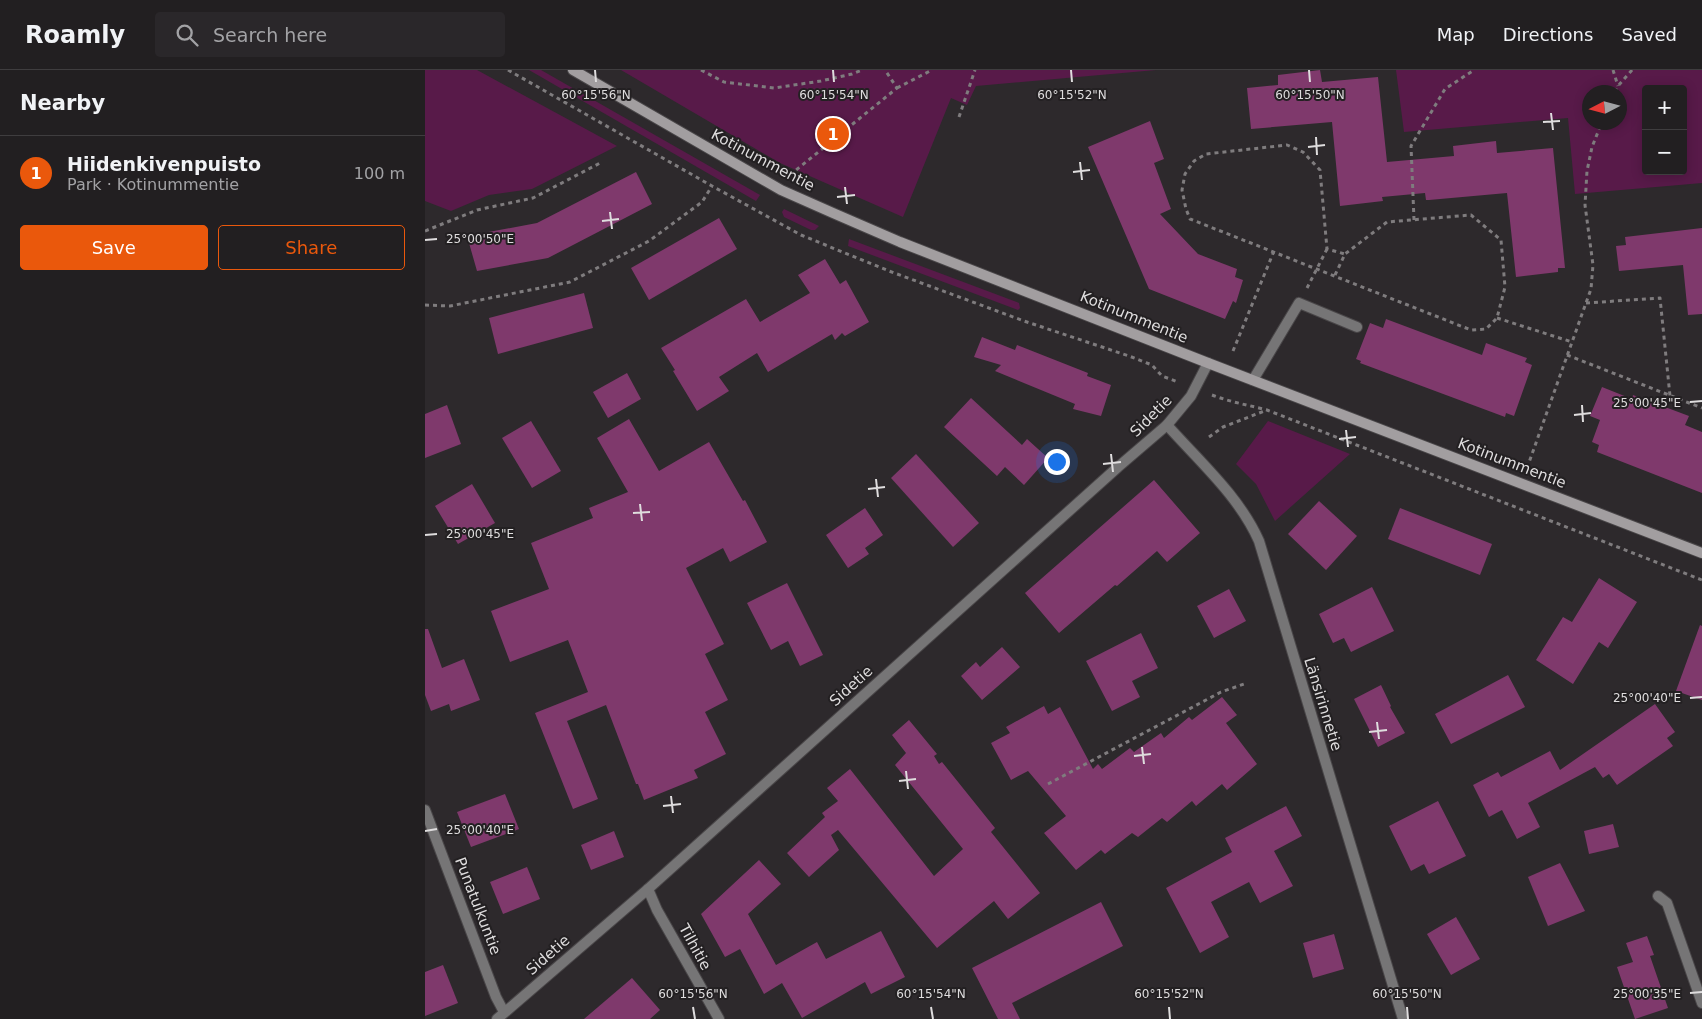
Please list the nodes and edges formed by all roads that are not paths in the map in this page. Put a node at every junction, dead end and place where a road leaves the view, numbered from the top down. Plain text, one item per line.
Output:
1 (573, 70) edge
2 (1357, 327) dead end
3 (1208, 363) junction
4 (1253, 380) junction
5 (1167, 425) junction
6 (1702, 552) edge
7 (425, 810) edge
8 (648, 889) junction
9 (1658, 896) dead end
10 (1702, 1003) edge
11 (501, 1016) edge
12 (719, 1019) edge
13 (1403, 1019) edge

1 - 3 main road, Kotinummentie
2 - 4 street
3 - 4 main road, Kotinummentie
3 - 5 street, Sidetie
4 - 6 main road, Kotinummentie
5 - 8 street, Sidetie
5 - 13 street, Länsirinnetie
7 - 11 street, Punatulkuntie
8 - 11 street, Sidetie
8 - 12 street, Tilhitie
9 - 10 street

